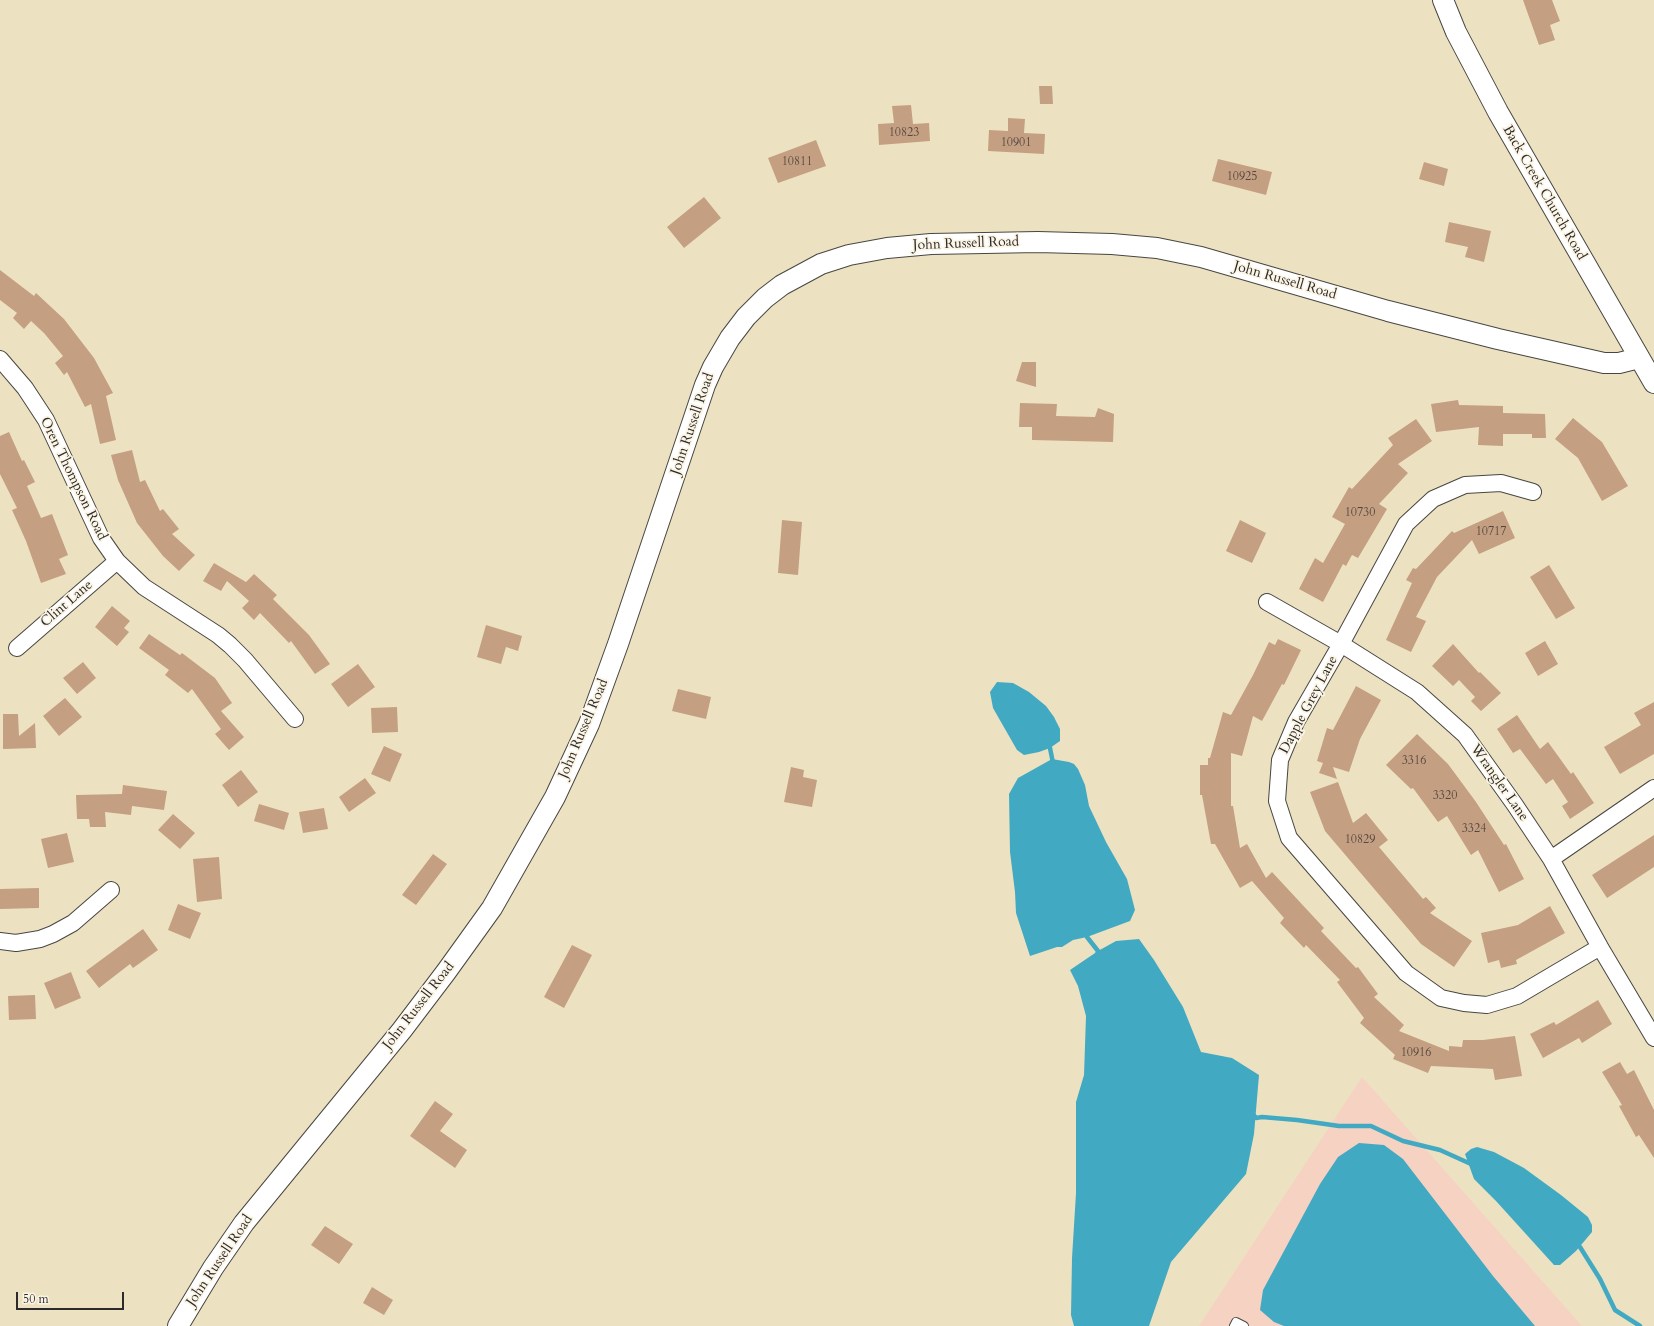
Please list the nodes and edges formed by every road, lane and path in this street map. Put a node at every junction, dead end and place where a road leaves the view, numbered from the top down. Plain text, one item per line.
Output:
1 (1443, 0) edge
2 (1639, 358) junction
3 (0, 359) edge
4 (1654, 382) edge
5 (1533, 492) dead end
6 (117, 561) junction
7 (1266, 602) dead end
8 (1341, 644) junction
9 (17, 648) dead end
10 (295, 719) dead end
11 (1654, 788) edge
12 (1551, 859) junction
13 (111, 890) dead end
14 (0, 941) edge
15 (1600, 947) junction
16 (1654, 1038) edge
17 (178, 1326) edge
18 (1234, 1326) edge
19 (1244, 1326) edge

1 - 2 street, Back Creek Church Road
2 - 4 street, Back Creek Church Road
2 - 17 street, John Russell Road
3 - 6 street, Oren Thompson Road
5 - 8 street, Dapple Grey Lane
6 - 9 street, Clint Lane
6 - 10 street, Oren Thompson Road
7 - 8 street, Wrangler Lane
8 - 12 street, Wrangler Lane
8 - 15 street, Dapple Grey Lane
11 - 12 street
12 - 15 street, Wrangler Lane
13 - 14 street
15 - 16 street, Wrangler Lane
18 - 19 lane

